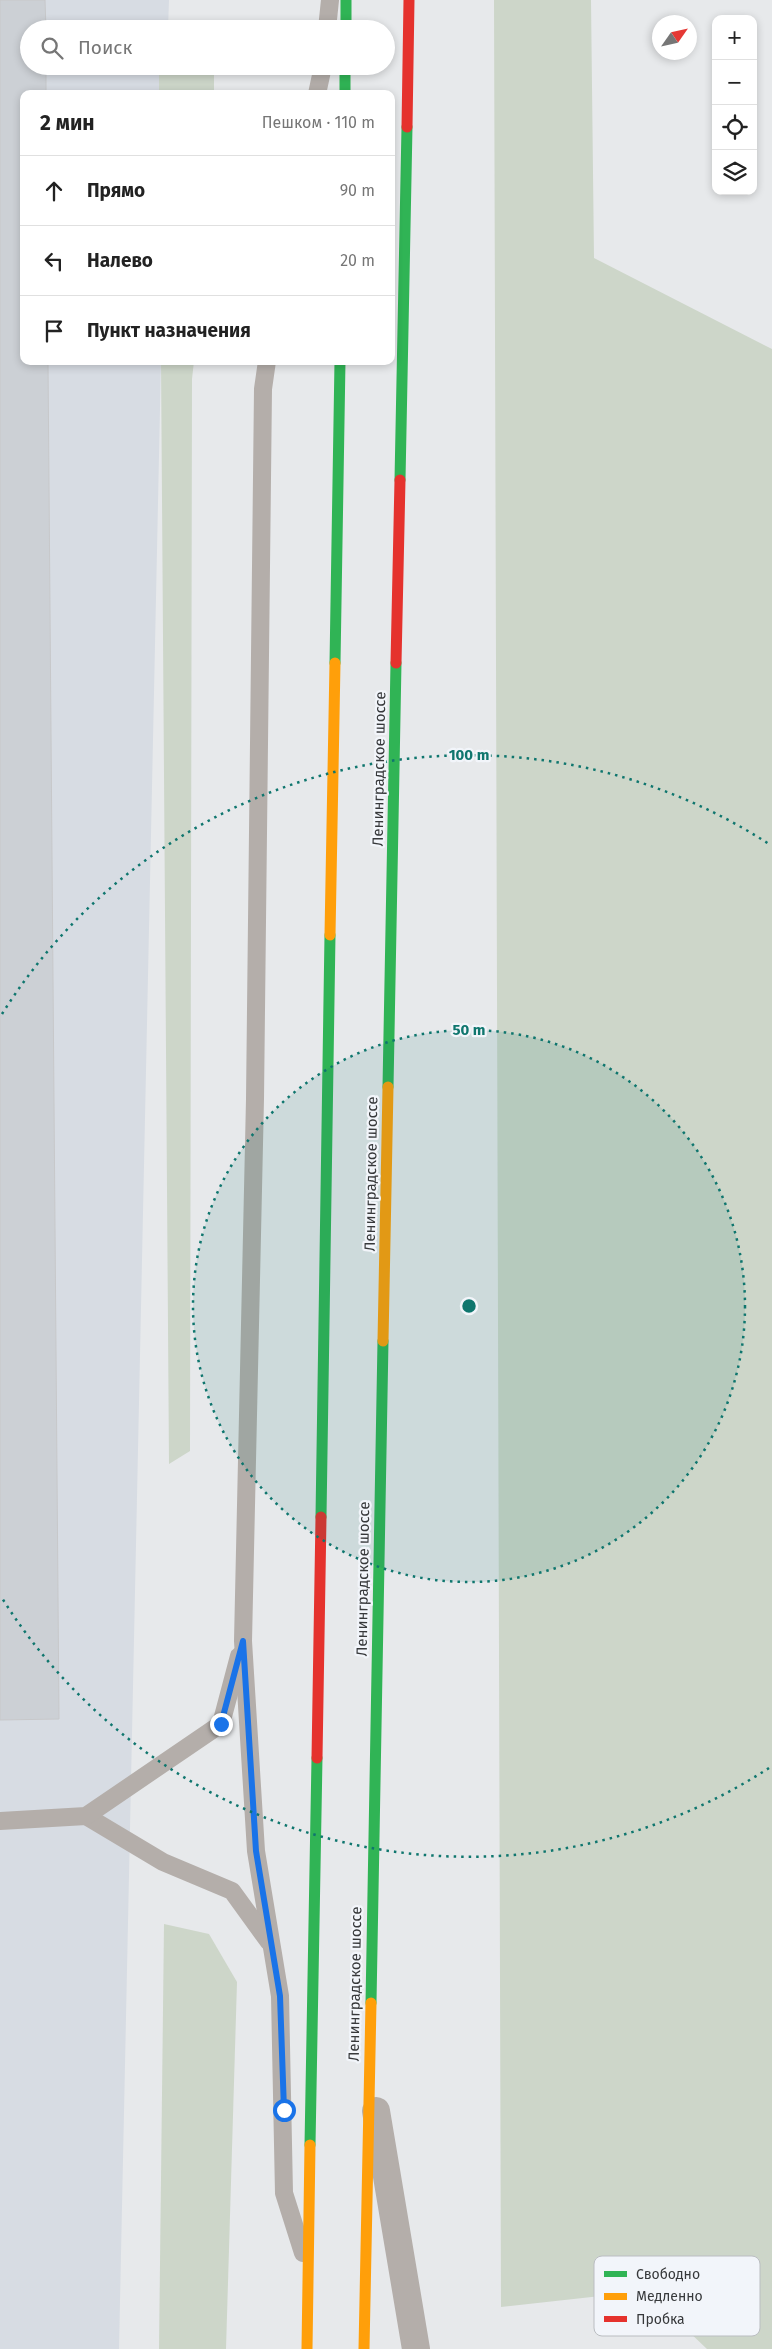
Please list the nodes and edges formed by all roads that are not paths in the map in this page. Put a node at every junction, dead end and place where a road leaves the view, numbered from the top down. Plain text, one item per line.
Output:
1 (330, 0) edge
2 (346, 0) edge
3 (409, 0) edge
4 (328, 20) edge
5 (346, 20) edge
6 (321, 75) edge
7 (345, 75) edge
8 (318, 90) edge
9 (345, 90) edge
10 (266, 365) edge
11 (340, 365) edge
12 (243, 1641) junction
13 (86, 1816) junction
14 (0, 1821) edge
15 (272, 1947) junction
16 (369, 2071) junction
17 (309, 2267) junction
18 (307, 2349) edge
19 (364, 2349) edge
20 (416, 2349) edge

1 - 4 lane
2 - 5 highway
3 - 16 highway, Ленинградское шоссе
6 - 8 lane
7 - 9 highway
10 - 12 lane
11 - 17 highway
12 - 13 lane
12 - 15 lane
13 - 14 lane
13 - 15 lane
15 - 17 lane
16 - 19 highway, Ленинградское шоссе
16 - 20 street
17 - 18 highway

